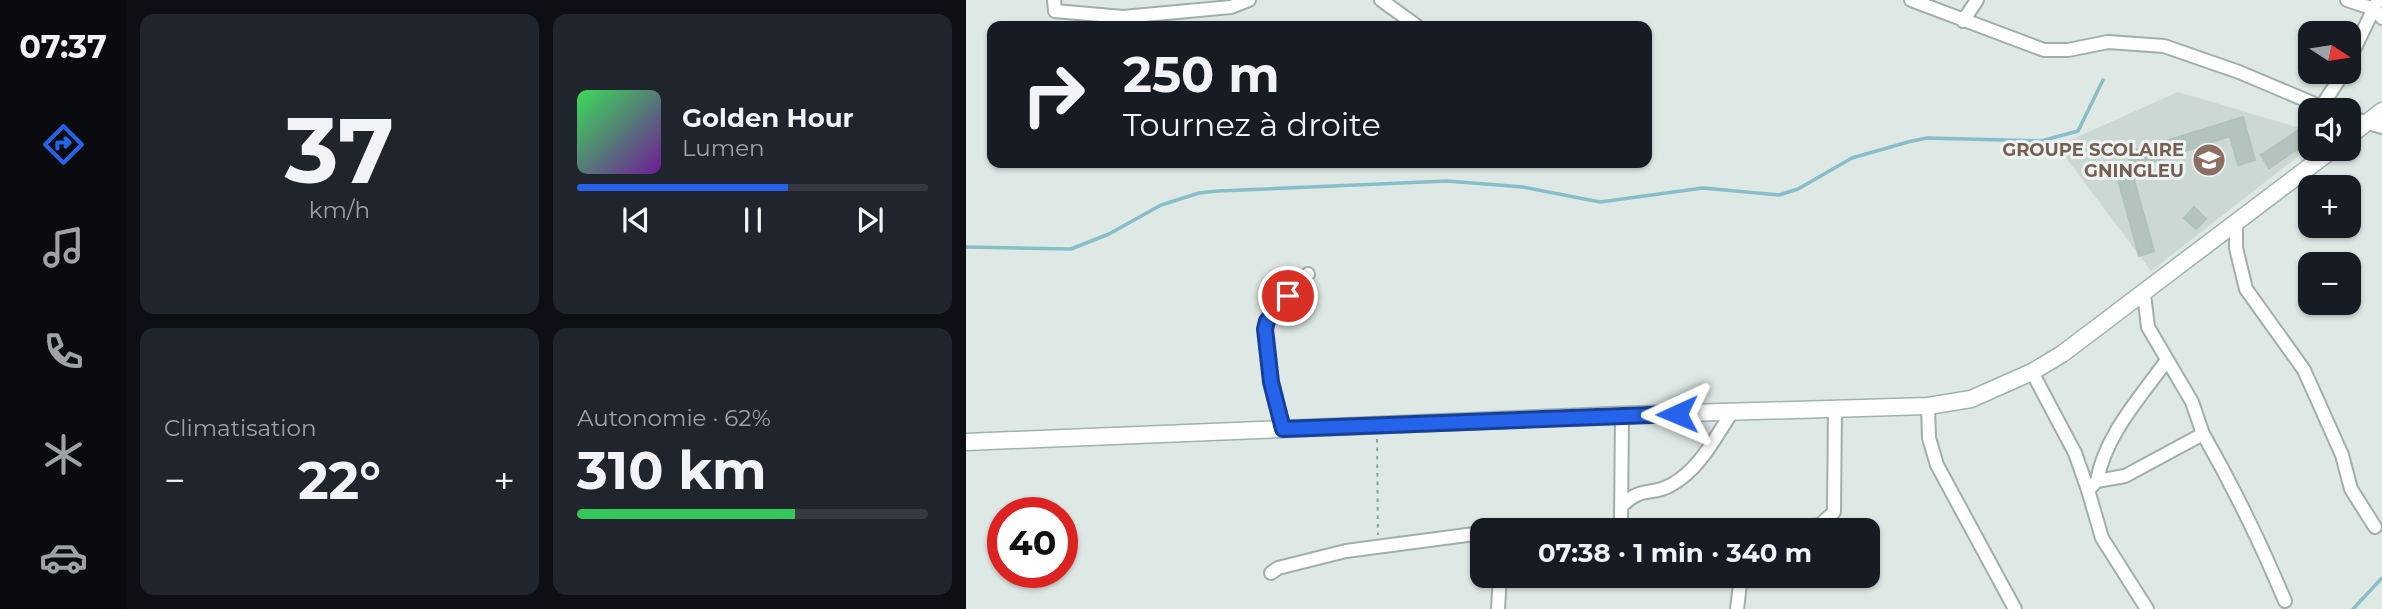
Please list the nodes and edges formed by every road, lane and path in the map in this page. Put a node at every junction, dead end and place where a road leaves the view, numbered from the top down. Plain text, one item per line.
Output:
1 (1054, 0) edge
2 (1249, 0) edge
3 (1381, 0) edge
4 (1911, 0) edge
5 (1977, 0) edge
6 (2347, 0) edge
7 (2378, 9) edge
8 (1410, 21) edge
9 (1963, 21) junction
10 (2361, 39) edge
11 (2299, 98) edge
12 (2382, 111) edge
13 (2374, 125) edge
14 (2317, 161) edge
15 (2236, 223) junction
16 (1308, 274) dead end
17 (2144, 294) junction
18 (2167, 360) junction
19 (2032, 372) junction
20 (1928, 406) junction
21 (1835, 409) junction
22 (1732, 412) junction
23 (1622, 415) junction
24 (1377, 424) junction
25 (1283, 429) junction
26 (2203, 434) junction
27 (966, 442) edge
28 (2092, 486) junction
29 (1622, 506) junction
30 (1620, 518) edge
31 (1828, 518) edge
32 (2375, 527) dead end
33 (1470, 534) edge
34 (1378, 546) junction
35 (1271, 573) dead end
36 (1499, 588) edge
37 (1740, 588) edge
38 (2285, 601) dead end
39 (1498, 609) edge
40 (1737, 609) edge
41 (2015, 609) edge
42 (2147, 609) edge

1 - 2 street
3 - 8 street
4 - 9 street
5 - 9 street
6 - 7 street
7 - 10 street
9 - 11 street
12 - 13 street
14 - 15 street
15 - 17 street
15 - 32 street
16 - 25 street
17 - 18 street
17 - 19 street
18 - 26 street
18 - 28 street
19 - 20 street
19 - 28 street
20 - 21 street
20 - 41 street
21 - 22 street
21 - 31 street
22 - 23 street
22 - 29 street
23 - 24 street
23 - 29 street
24 - 25 street
24 - 34 path
25 - 27 street
26 - 28 street
26 - 38 street
28 - 42 street
29 - 30 street
33 - 34 street
34 - 35 street
36 - 39 street
37 - 40 street

